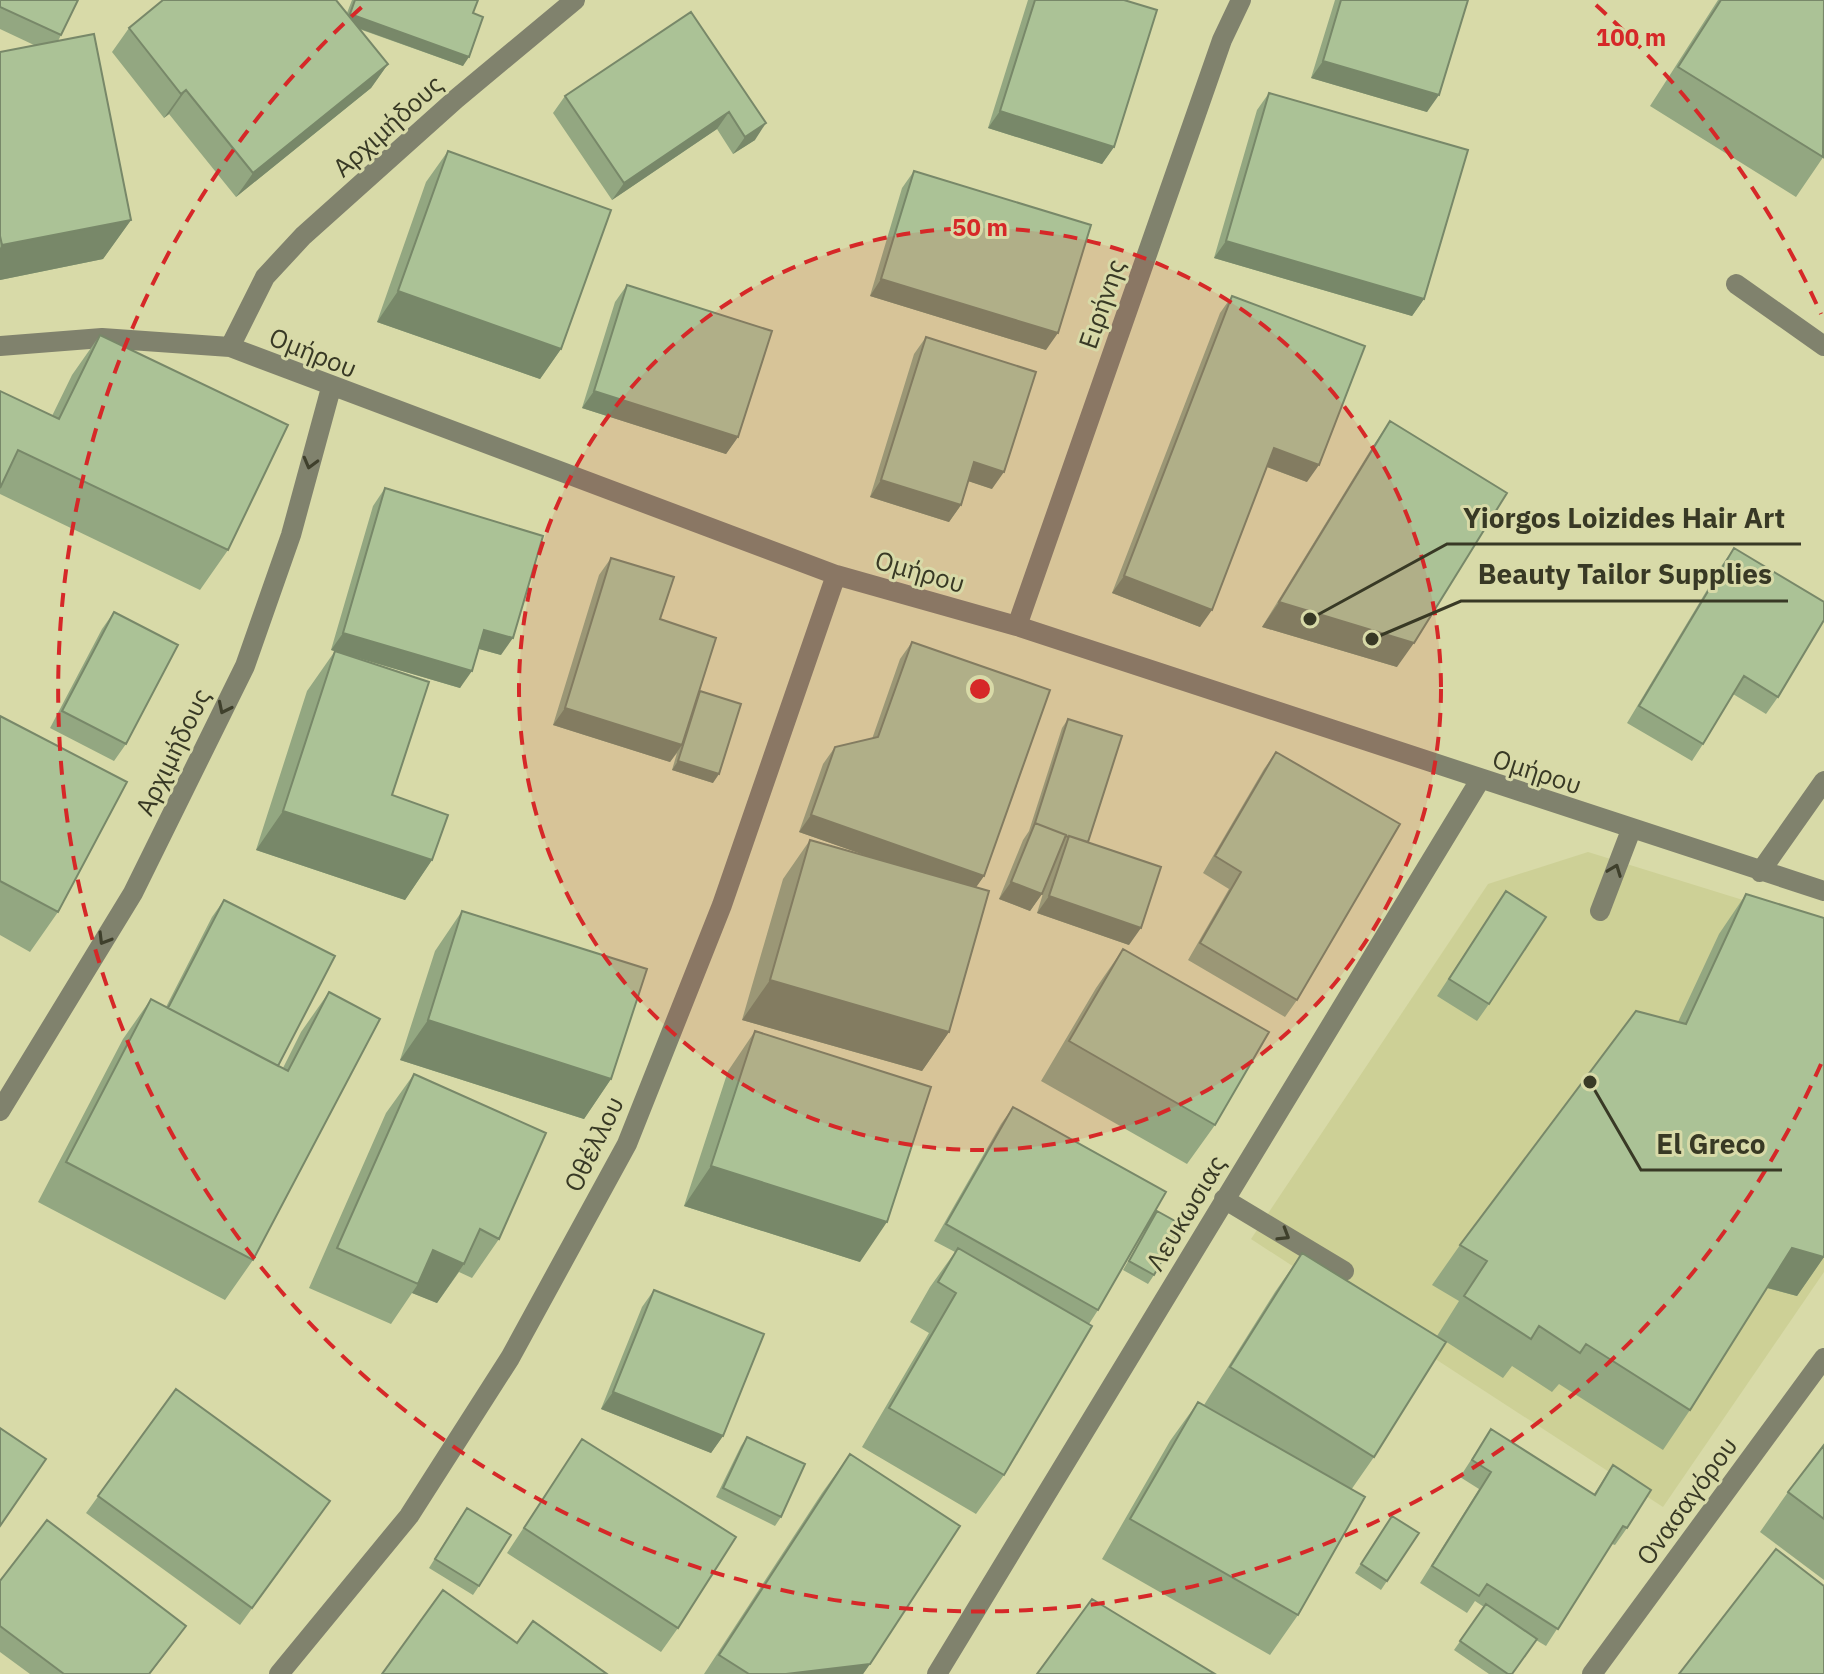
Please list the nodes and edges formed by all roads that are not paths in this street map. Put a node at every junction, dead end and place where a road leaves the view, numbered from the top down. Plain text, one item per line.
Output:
1 (575, 0) edge
2 (1241, 0) edge
3 (1736, 284) dead end
4 (0, 346) edge
5 (1824, 346) edge
6 (230, 347) junction
7 (331, 388) junction
8 (836, 575) junction
9 (1017, 626) junction
10 (1480, 780) junction
11 (1824, 781) edge
12 (1631, 830) junction
13 (1760, 872) junction
14 (1824, 891) edge
15 (1600, 911) dead end
16 (0, 1111) edge
17 (1224, 1199) junction
18 (1344, 1271) dead end
19 (1824, 1358) edge
20 (279, 1674) edge
21 (937, 1674) edge
22 (1592, 1674) edge

1 - 6 street, Αρχιμήδους
2 - 9 street, Ειρήνης
3 - 5 street
4 - 6 street, Ομήρου
6 - 7 street, Ομήρου
7 - 8 street, Ομήρου
7 -> 16 street, Αρχιμήδους
8 - 9 street, Ομήρου
8 - 20 street, Οθέλλου
9 - 10 street, Ομήρου
10 - 12 street, Ομήρου
10 - 17 street, Λευκωσιας
11 - 13 street
12 - 13 street, Ομήρου
15 -> 12 street
13 - 14 street, Ομήρου
17 -> 18 street
17 - 21 street, Λευκωσιας
19 - 22 street, Ονασαγόρου

